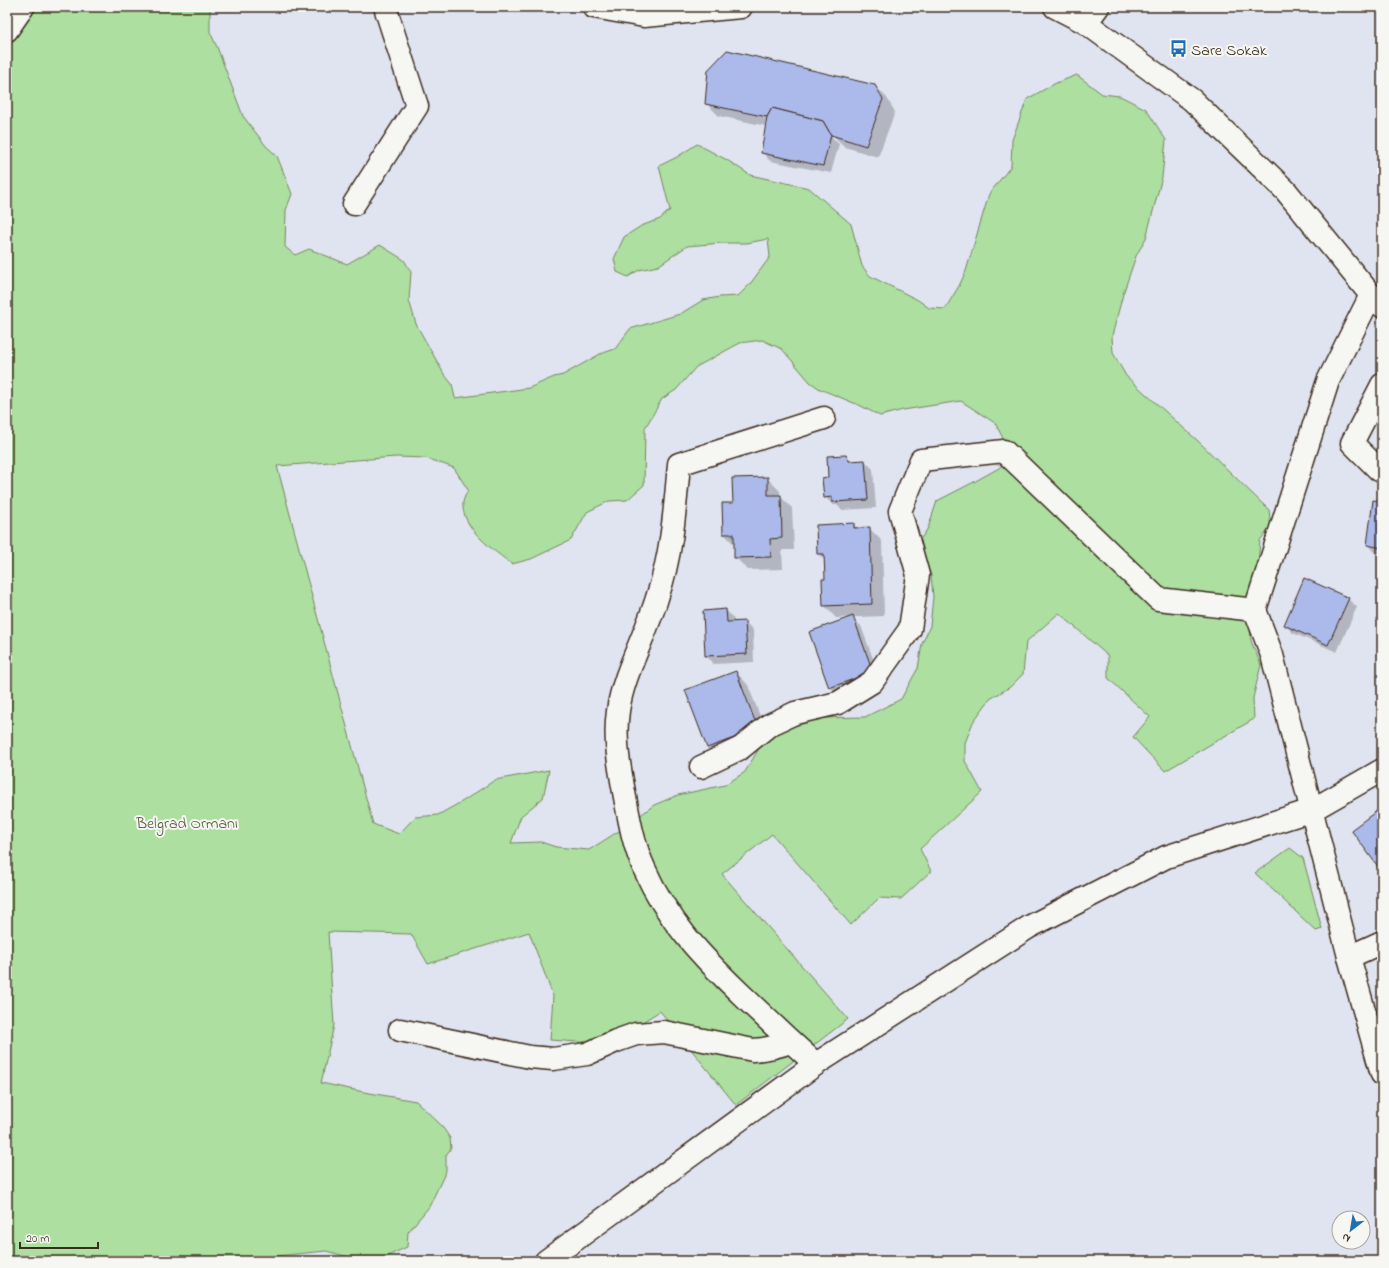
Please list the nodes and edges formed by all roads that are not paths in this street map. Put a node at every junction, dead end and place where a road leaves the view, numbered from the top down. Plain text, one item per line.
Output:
1 (23, 7) edge
2 (385, 7) edge
3 (594, 7) edge
4 (741, 7) edge
5 (1055, 7) edge
6 (1092, 15) edge
7 (7, 30) edge
8 (354, 204) dead end
9 (1377, 300) edge
10 (1382, 385) edge
11 (824, 418) dead end
12 (1382, 471) edge
13 (1255, 610) junction
14 (701, 767) dead end
15 (1382, 770) edge
16 (1312, 810) junction
17 (1382, 942) edge
18 (1349, 957) junction
19 (400, 1030) dead end
20 (790, 1042) junction
21 (816, 1064) junction
22 (1382, 1074) edge
23 (546, 1261) edge

1 - 7 street
2 - 8 street
3 - 4 street
5 - 6 street
6 - 9 street
9 - 13 street
10 - 12 street
11 - 20 street
13 - 14 street
13 - 16 street
15 - 16 street
16 - 18 street
16 - 21 street
17 - 18 street
18 - 22 street
19 - 20 street
20 - 21 street
21 - 23 street

